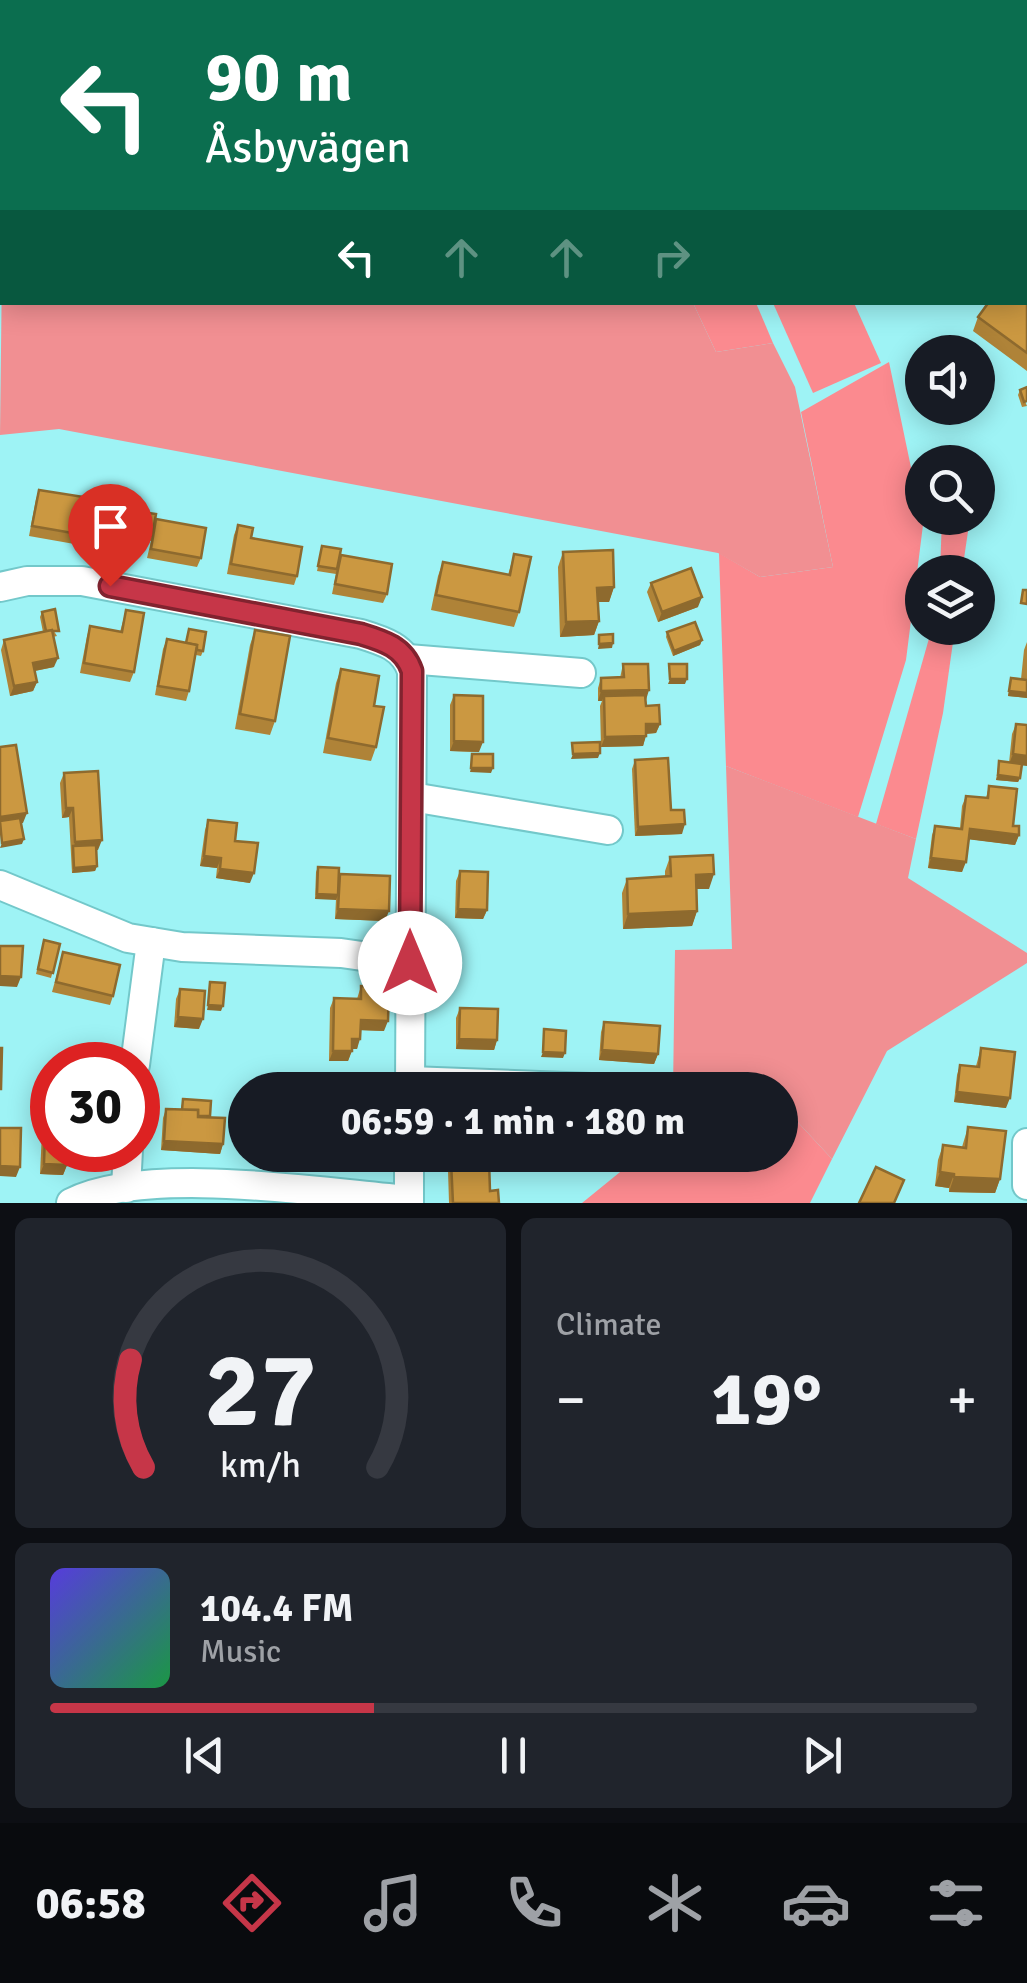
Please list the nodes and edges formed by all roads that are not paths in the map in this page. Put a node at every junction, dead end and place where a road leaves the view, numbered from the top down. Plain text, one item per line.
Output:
1 (0, 588) edge
2 (408, 658) junction
3 (581, 673) dead end
4 (412, 797) junction
5 (608, 830) dead end
6 (0, 885) edge
7 (152, 942) junction
8 (410, 963) junction
9 (137, 1042) edge
10 (410, 1072) edge
11 (1027, 1143) edge
12 (127, 1172) edge
13 (409, 1172) edge
14 (1027, 1185) edge
15 (126, 1188) junction
16 (409, 1202) edge
17 (71, 1203) edge

1 - 2 street
2 - 3 street
2 - 4 street
4 - 5 street
4 - 8 street
6 - 7 street
7 - 8 street
7 - 9 street
8 - 10 street
11 - 14 street
12 - 15 street
13 - 16 street
15 - 16 street
15 - 17 street

